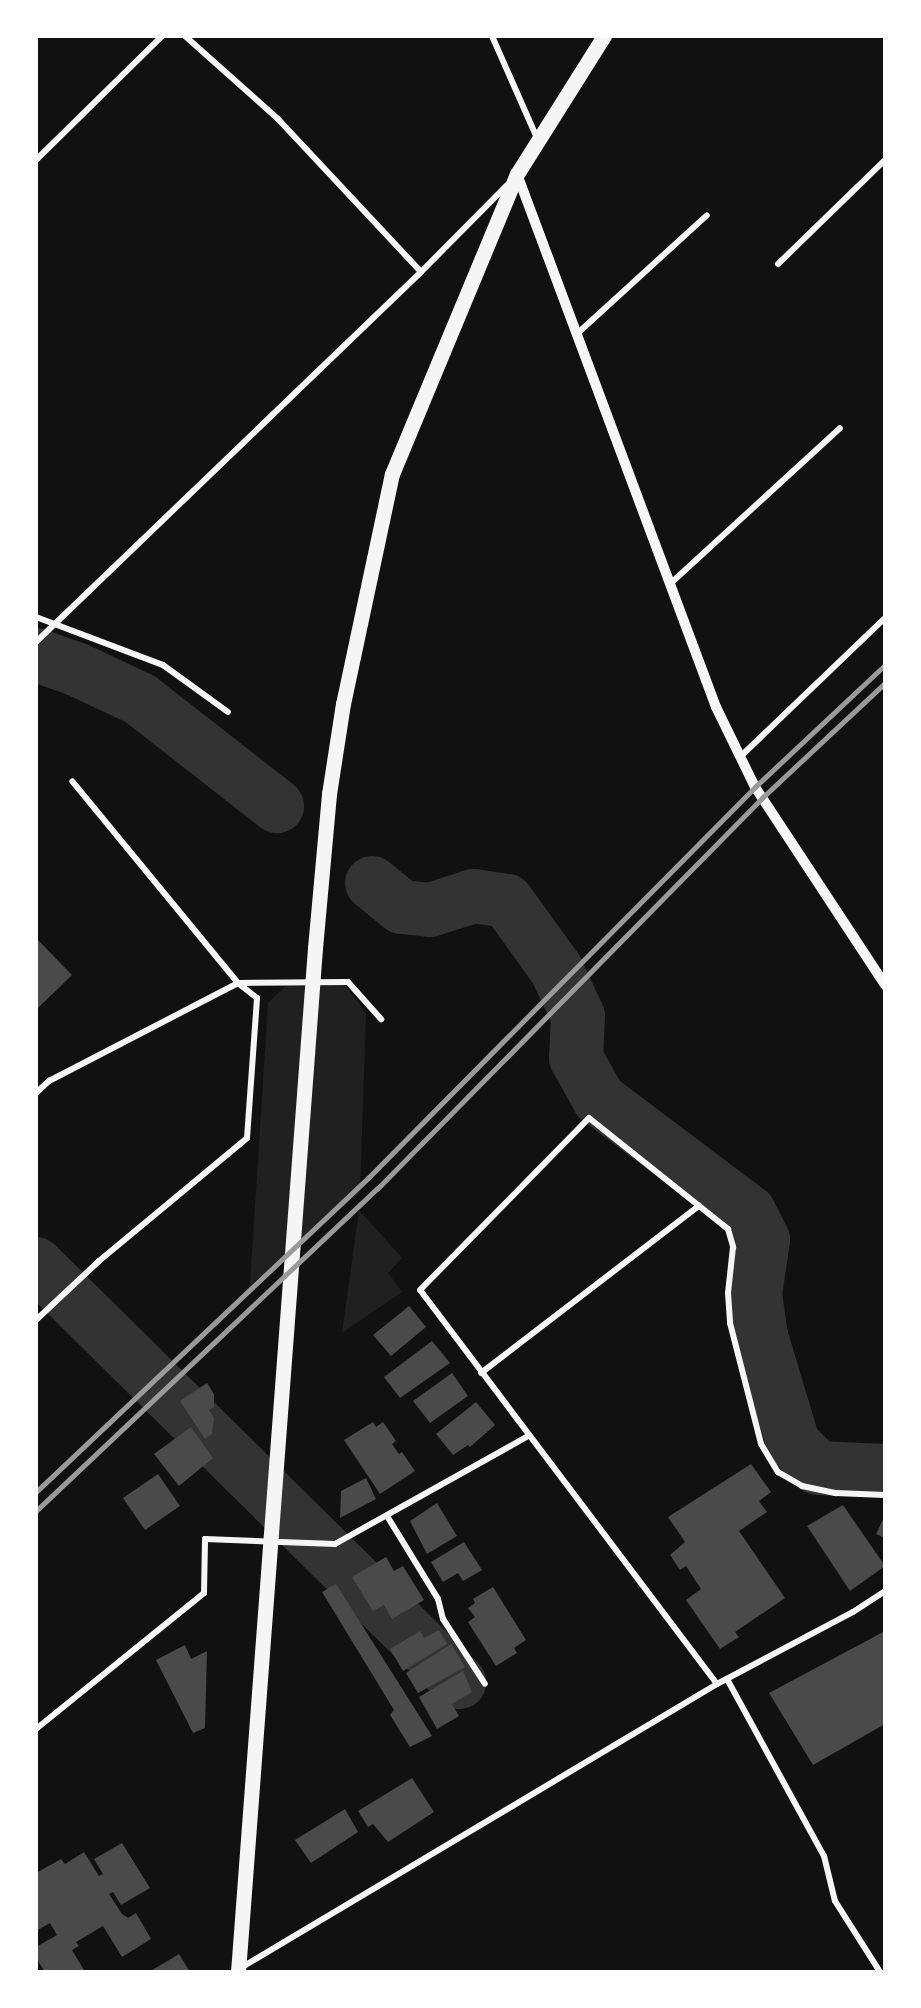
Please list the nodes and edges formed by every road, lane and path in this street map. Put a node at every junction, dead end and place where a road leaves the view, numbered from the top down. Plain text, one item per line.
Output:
1 (162, 36) edge
2 (185, 36) edge
3 (492, 36) edge
4 (604, 36) edge
5 (537, 138) junction
6 (36, 160) edge
7 (885, 160) edge
8 (517, 174) junction
9 (707, 215) dead end
10 (778, 264) dead end
11 (421, 272) junction
12 (579, 332) junction
13 (840, 428) dead end
14 (671, 583) junction
15 (36, 617) edge
16 (885, 618) edge
17 (57, 623) junction
18 (36, 642) edge
19 (228, 712) dead end
20 (740, 757) junction
21 (72, 781) dead end
22 (237, 983) junction
23 (885, 986) edge
24 (381, 1019) dead end
25 (36, 1093) edge
26 (699, 1206) junction
27 (36, 1320) edge
28 (481, 1373) junction
29 (528, 1436) junction
30 (885, 1495) edge
31 (387, 1516) junction
32 (885, 1591) edge
33 (727, 1679) junction
34 (485, 1684) dead end
35 (717, 1684) junction
36 (36, 1729) edge
37 (238, 1971) edge
38 (880, 1972) edge

1 - 6 street
2 - 11 street
3 - 5 street
4 - 5 main road
5 - 8 main road
7 - 10 street
8 - 11 street
8 - 12 street
8 - 37 main road
9 - 12 street
11 - 17 street
12 - 14 street
13 - 14 street
14 - 20 street
15 - 17 street
16 - 20 street
17 - 18 street
17 - 19 street
20 - 23 street
21 - 22 street
22 - 24 street
22 - 25 street
22 - 27 street
26 - 28 street
26 - 28 street
26 - 30 street
28 - 29 street
29 - 31 street
29 - 35 street
31 - 34 street
31 - 36 street
32 - 33 street
33 - 35 street
33 - 38 street
35 - 37 street

